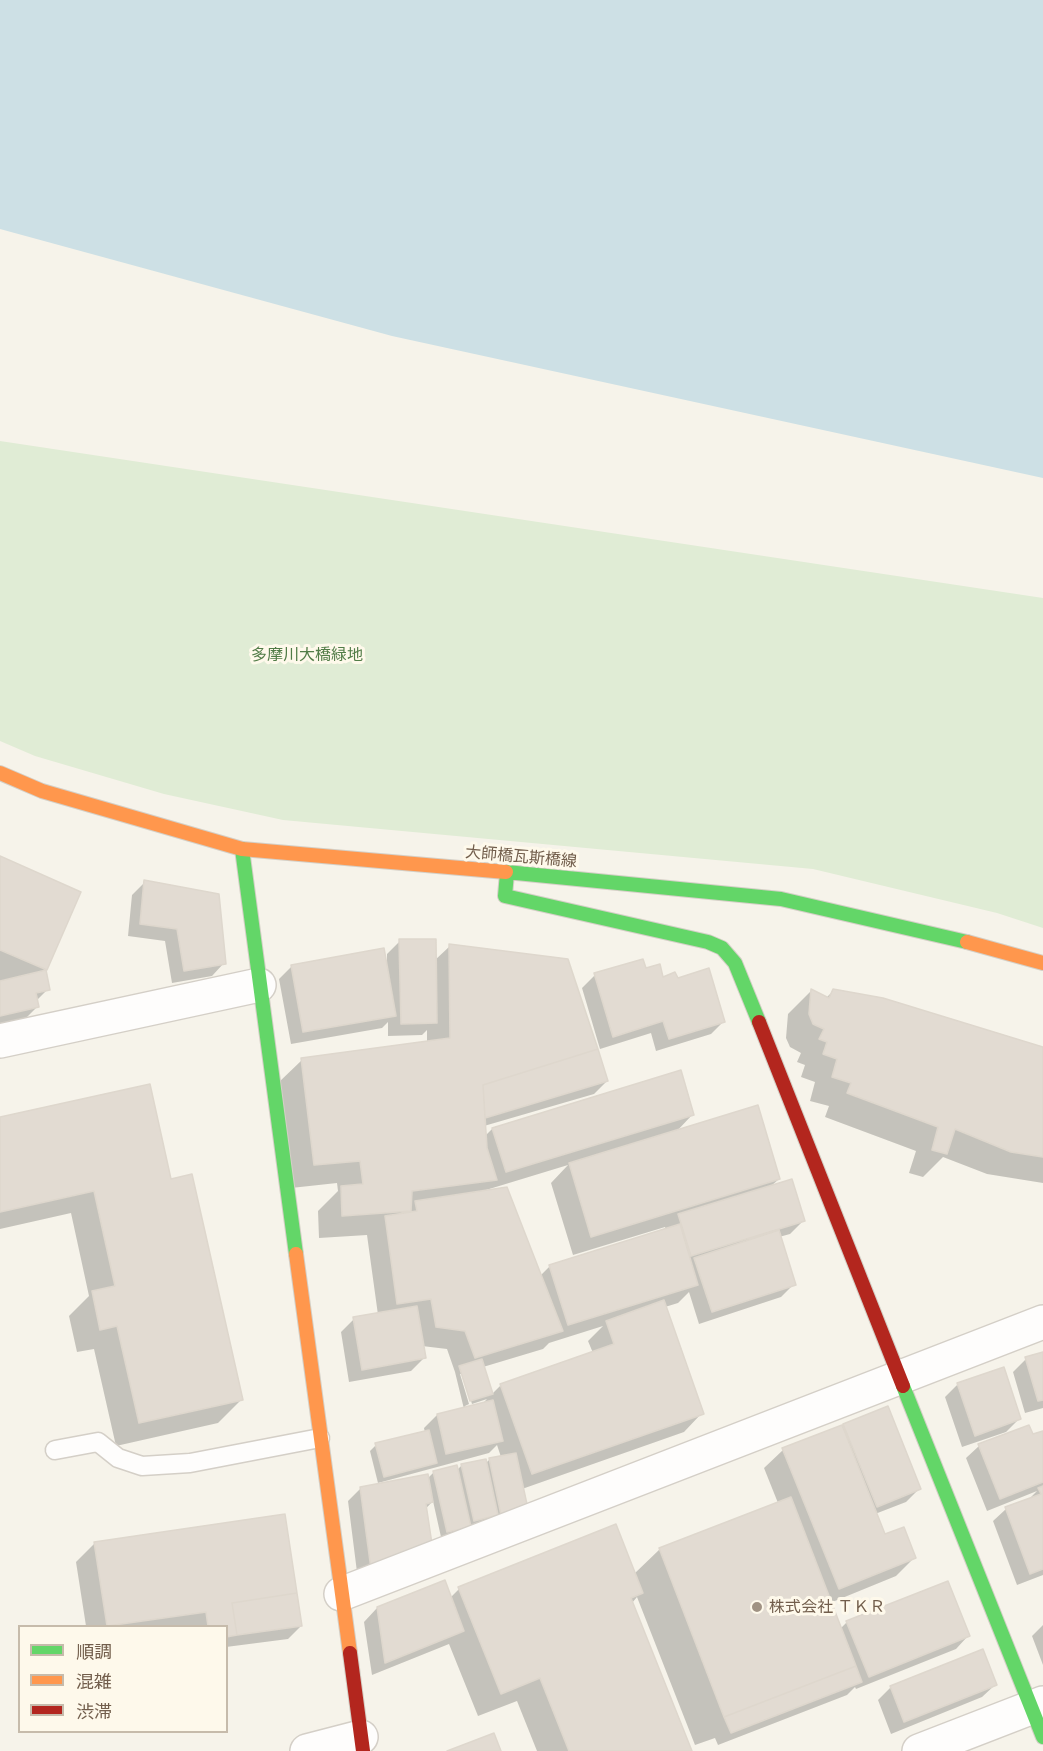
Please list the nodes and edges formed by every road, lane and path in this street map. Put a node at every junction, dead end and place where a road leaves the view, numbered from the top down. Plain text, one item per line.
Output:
1 (0, 773) edge
2 (242, 849) junction
3 (507, 873) junction
4 (1043, 963) edge
5 (259, 985) junction
6 (0, 1041) edge
7 (1043, 1322) edge
8 (900, 1377) junction
9 (320, 1438) junction
10 (55, 1450) dead end
11 (341, 1594) junction
12 (1039, 1716) edge
13 (362, 1744) edge
14 (306, 1751) edge
15 (919, 1751) edge

1 - 2 street, 大師橋瓦斯橋線
2 - 3 street, 大師橋瓦斯橋線
2 - 5 street
3 - 4 street, 大師橋瓦斯橋線
3 - 8 street
5 - 6 street
5 - 9 street
7 - 8 street
8 - 11 street
8 - 12 street
9 - 10 lane
9 - 11 street
11 - 13 street
12 - 15 street
13 - 14 street

